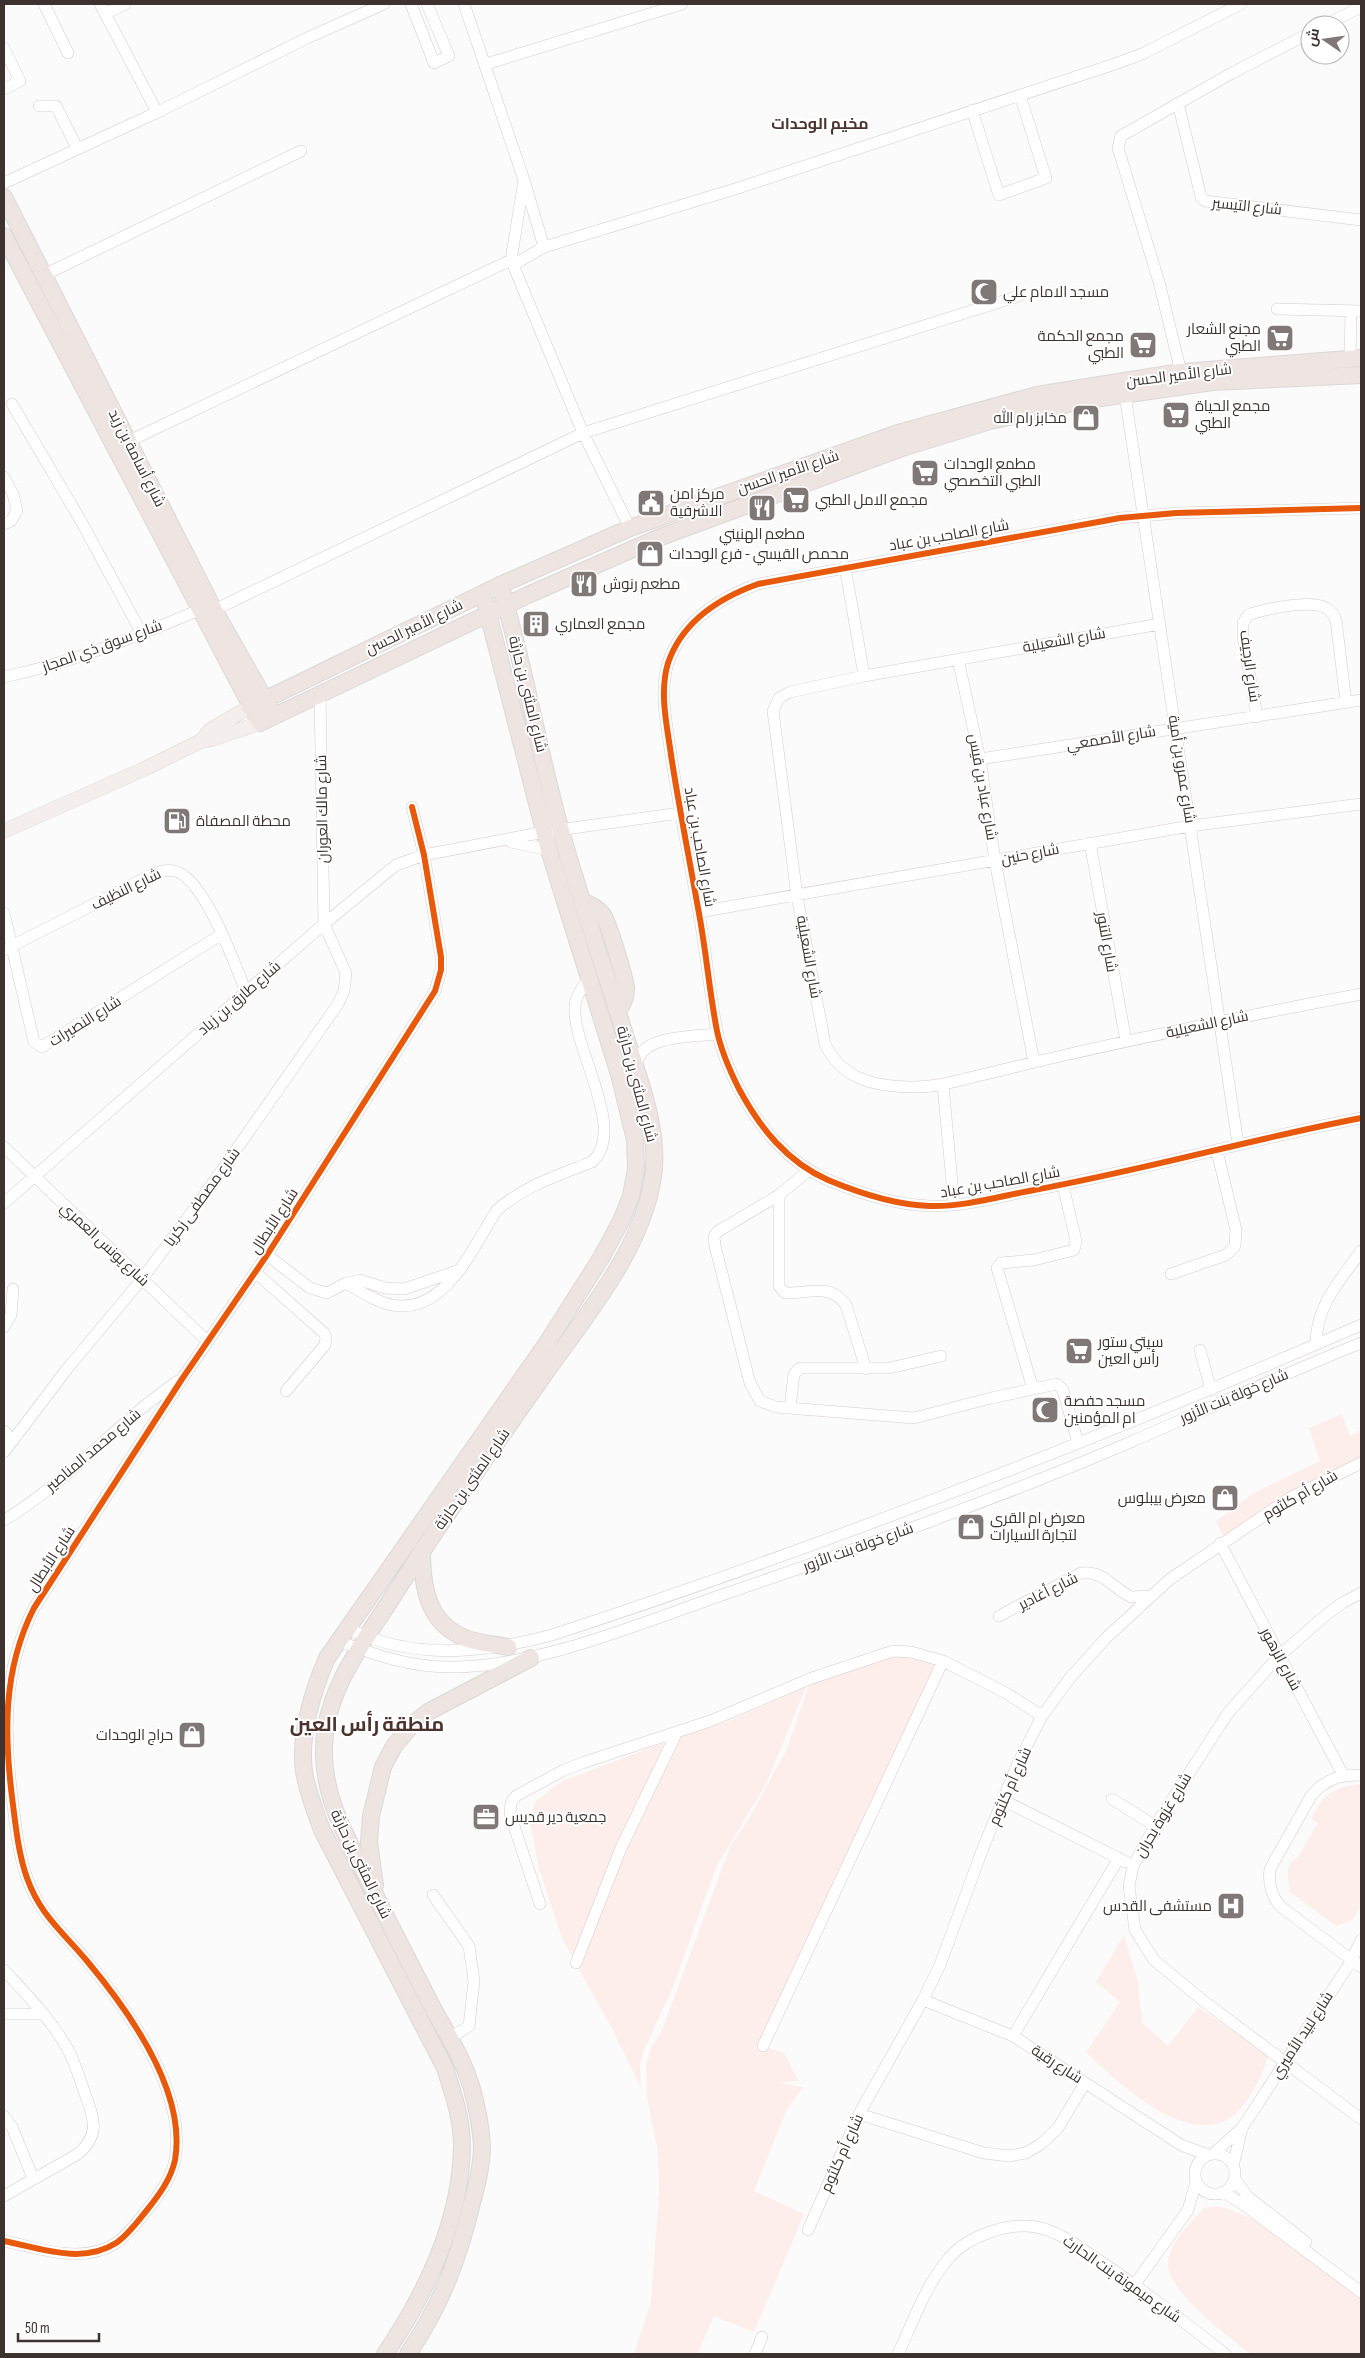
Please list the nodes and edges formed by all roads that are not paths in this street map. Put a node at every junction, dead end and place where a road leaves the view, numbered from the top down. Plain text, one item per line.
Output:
1 (44, 4) edge
2 (124, 4) edge
3 (384, 4) edge
4 (411, 4) edge
5 (427, 4) edge
6 (464, 4) edge
7 (682, 4) edge
8 (1241, 4) edge
9 (1361, 7) edge
10 (103, 9) edge
11 (1345, 15) edge
12 (1300, 37) edge
13 (4, 48) edge
14 (68, 53) dead end
15 (486, 64) junction
16 (4, 90) edge
17 (1020, 95) junction
18 (1178, 103) junction
19 (39, 106) dead end
20 (972, 110) junction
21 (157, 112) junction
22 (77, 148) junction
23 (301, 151) dead end
24 (524, 180) junction
25 (4, 182) edge
26 (4, 197) edge
27 (1361, 220) edge
28 (4, 236) edge
29 (544, 247) junction
30 (512, 262) junction
31 (44, 275) junction
32 (1019, 296) dead end
33 (1277, 309) dead end
34 (1356, 311) edge
35 (1356, 358) edge
36 (1181, 372) junction
37 (1361, 375) edge
38 (1125, 395) junction
39 (12, 404) dead end
40 (584, 433) junction
41 (129, 442) junction
42 (4, 476) edge
43 (1361, 508) edge
44 (1145, 515) junction
45 (651, 519) junction
46 (4, 524) edge
47 (630, 528) junction
48 (658, 538) junction
49 (845, 566) junction
50 (500, 585) junction
51 (482, 594) junction
52 (528, 595) junction
53 (507, 606) junction
54 (206, 610) junction
55 (488, 614) junction
56 (1160, 624) junction
57 (459, 628) junction
58 (512, 632) junction
59 (142, 634) junction
60 (494, 639) junction
61 (958, 659) junction
62 (864, 676) junction
63 (4, 677) edge
64 (253, 682) junction
65 (282, 690) junction
66 (320, 694) junction
67 (1361, 700) edge
68 (1346, 702) junction
69 (257, 703) junction
70 (1257, 717) junction
71 (267, 719) junction
72 (1175, 728) junction
73 (201, 741) junction
74 (980, 758) junction
75 (1361, 804) edge
76 (412, 807) dead end
77 (680, 813) junction
78 (1190, 826) junction
79 (561, 830) junction
80 (4, 831) edge
81 (544, 832) junction
82 (499, 841) junction
83 (1090, 843) junction
84 (549, 850) junction
85 (424, 855) junction
86 (995, 861) junction
87 (797, 896) junction
88 (699, 912) junction
89 (4, 913) edge
90 (324, 924) junction
91 (222, 934) junction
92 (8, 948) edge
93 (588, 980) junction
94 (246, 992) junction
95 (1361, 994) edge
96 (1220, 1021) junction
97 (717, 1034) junction
98 (1126, 1041) junction
99 (1034, 1062) junction
100 (637, 1072) junction
101 (943, 1085) junction
102 (1361, 1118) edge
103 (1238, 1144) junction
104 (4, 1147) edge
105 (1217, 1151) junction
106 (809, 1170) junction
107 (34, 1178) junction
108 (1063, 1184) junction
109 (778, 1195) junction
110 (4, 1203) edge
111 (954, 1204) junction
112 (1361, 1251) edge
113 (267, 1255) junction
114 (601, 1258) junction
115 (618, 1268) junction
116 (460, 1270) junction
117 (255, 1272) junction
118 (1171, 1274) dead end
119 (142, 1279) junction
120 (346, 1283) junction
121 (13, 1289) dead end
122 (1361, 1325) edge
123 (4, 1327) edge
124 (207, 1341) junction
125 (1361, 1343) edge
126 (1316, 1344) junction
127 (1200, 1350) dead end
128 (941, 1356) dead end
129 (866, 1369) junction
130 (182, 1379) junction
131 (1033, 1389) junction
132 (1211, 1390) junction
133 (286, 1391) dead end
134 (1181, 1402) junction
135 (790, 1408) junction
136 (1187, 1416) junction
137 (4, 1430) edge
138 (13, 1441) junction
139 (1078, 1443) junction
140 (4, 1452) edge
141 (1361, 1463) edge
142 (4, 1520) edge
143 (1220, 1543) junction
144 (422, 1550) junction
145 (1361, 1593) edge
146 (1150, 1596) junction
147 (999, 1616) dead end
148 (343, 1634) junction
149 (362, 1643) junction
150 (508, 1646) junction
151 (1279, 1656) junction
152 (531, 1658) junction
153 (943, 1662) junction
154 (1042, 1716) junction
155 (677, 1732) junction
156 (1343, 1775) junction
157 (1361, 1775) edge
158 (1112, 1799) dead end
159 (1003, 1800) junction
160 (1155, 1826) junction
161 (1119, 1858) junction
162 (1133, 1866) junction
163 (433, 1895) dead end
164 (377, 1900) junction
165 (540, 1904) dead end
166 (1361, 1940) edge
167 (1352, 1960) junction
168 (576, 1963) dead end
169 (1361, 1968) edge
170 (4, 1970) edge
171 (923, 2000) junction
172 (4, 2014) edge
173 (43, 2014) junction
174 (1013, 2036) junction
175 (450, 2038) junction
176 (763, 2046) dead end
177 (1285, 2061) junction
178 (1086, 2083) junction
179 (859, 2114) junction
180 (4, 2116) edge
181 (1361, 2119) edge
182 (1242, 2128) junction
183 (1181, 2145) junction
184 (1210, 2155) junction
185 (1233, 2166) junction
186 (1195, 2169) junction
187 (33, 2178) junction
188 (1234, 2178) junction
189 (1196, 2182) junction
190 (1223, 2192) junction
191 (1211, 2194) junction
192 (4, 2196) edge
193 (1188, 2210) junction
194 (808, 2230) dead end
195 (4, 2241) edge
196 (1361, 2283) edge
197 (1135, 2284) junction
198 (1361, 2292) edge
199 (762, 2338) dead end
200 (385, 2354) edge
201 (408, 2354) edge
202 (755, 2354) edge
203 (898, 2354) edge
204 (1225, 2354) edge

1 - 14 street
2 - 10 street
3 - 21 street
4 - 5 street
6 - 15 street
7 - 15 street
8 - 17 street
9 - 11 street
10 - 21 street
12 - 18 street
13 - 16 street
15 - 24 street
17 - 20 street
17 - 20 street
18 - 27 street, شارع التيسير
18 - 36 street
19 - 22 street
20 - 29 street
21 - 22 street
22 - 25 street
23 - 31 street
24 - 29 street
24 - 30 street
26 - 31 highway, شارع أسامة بن زيد
28 - 54 highway, شارع أسامة بن زيد
29 - 30 street
30 - 40 street
30 - 41 street
31 - 41 highway, شارع أسامة بن زيد
32 - 40 street, شارع سوق ذي المجاز
33 - 34 street
34 - 35 street
35 - 36 highway, شارع الأمير الحسن
36 - 45 highway, شارع الأمير الحسن
37 - 38 highway, شارع الأمير الحسن
38 - 44 street, شارع عمرو بن أمية
38 - 48 highway, شارع الأمير الحسن
39 - 59 street
40 - 47 street
40 - 54 street, شارع سوق ذي المجاز
41 - 54 highway, شارع أسامة بن زيد
42 - 46 street
43 - 44 street, شارع الصاحب بن عباد
44 - 49 street, شارع الصاحب بن عباد
44 - 56 street, شارع عمرو بن أمية
45 - 47 highway, شارع الأمير الحسن
45 - 48 highway
47 - 50 highway, شارع الأمير الحسن
48 - 52 highway, شارع الأمير الحسن
49 - 62 street
49 - 77 street, شارع الصاحب بن عباد
50 - 51 highway, شارع الأمير الحسن
50 - 53 highway, شارع المثنى بن حارثة
51 - 55 highway, شارع المثنى بن حارثة
51 - 65 highway, شارع الأمير الحسن
52 - 53 highway, شارع الأمير الحسن
52 - 58 highway
53 - 55 highway, شارع الأمير الحسن
53 - 58 highway, شارع المثنى بن حارثة
54 - 59 street, شارع سوق ذي المجاز
54 - 64 highway, شارع أسامة بن زيد
54 - 69 highway, شارع أسامة بن زيد
55 - 57 highway, شارع الأمير الحسن
55 - 60 highway, شارع المثنى بن حارثة
56 - 61 street, شارع الشعيلية
56 - 72 street, شارع عمرو بن أمية
57 - 60 highway
57 - 66 highway, شارع الأمير الحسن
58 - 79 highway, شارع المثنى بن حارثة
59 - 63 street, شارع سوق ذي المجاز
60 - 81 highway, شارع المثنى بن حارثة
61 - 62 street, شارع الشعيلية
61 - 74 street, شارع عباد بن قيس
62 - 87 street, شارع الشعيلية
64 - 65 highway
64 - 69 highway, شارع أسامة بن زيد
65 - 69 highway, شارع الأمير الحسن
66 - 71 highway, شارع الأمير الحسن
66 - 90 street, شارع مالك العوران
67 - 68 street, شارع الأصمعي
68 - 70 street, شارع الأصمعي
68 - 70 street, شارع الرجيف
69 - 71 highway, شارع أسامة بن زيد
69 - 73 main road, شارع الأمير الحسن
70 - 72 street, شارع الأصمعي
71 - 73 main road, شارع الأمير الحسن
72 - 74 street, شارع الأصمعي
72 - 78 street, شارع عمرو بن أمية
73 - 80 main road, شارع الأمير الحسن
74 - 86 street, شارع عباد بن قيس
75 - 78 street, شارع حنين
76 - 85 street, شارع الأبطال
77 - 79 street, شارع طارق بن زياد
77 - 88 street, شارع الصاحب بن عباد
78 - 83 street, شارع حنين
78 - 96 street, شارع عمرو بن أمية
79 - 81 street, شارع طارق بن زياد
79 - 100 highway, شارع المثنى بن حارثة
81 - 82 street, شارع طارق بن زياد
81 - 84 highway, شارع المثنى بن حارثة
82 - 84 street, شارع طارق بن زياد
82 - 85 street, شارع طارق بن زياد
83 - 86 street, شارع حنين
83 - 98 street, شارع التنور
84 - 93 highway, شارع المثنى بن حارثة
85 - 90 street, شارع طارق بن زياد
85 - 113 street, شارع الأبطال
86 - 87 street, شارع حنين
86 - 99 street, شارع عباد بن قيس
87 - 88 street, شارع حنين
87 - 101 street, شارع الشعيلية
88 - 97 street, شارع الصاحب بن عباد
89 - 92 street, شارع النصيرات
90 - 94 street, شارع طارق بن زياد
90 - 119 street, شارع مصطفى زكريا
91 - 92 street, شارع النظيف
91 - 92 street, شارع النصيرات
91 - 94 street, شارع النظيف
93 - 114 highway, شارع المثنى بن حارثة
93 - 116 street
94 - 107 street, شارع طارق بن زياد
95 - 96 street, شارع الشعيلية
96 - 98 street, شارع الشعيلية
96 - 103 street, شارع عمرو بن أمية
97 - 100 street
97 - 106 street, شارع الصاحب بن عباد
98 - 99 street, شارع الشعيلية
99 - 101 street, شارع الشعيلية
100 - 115 highway, شارع المثنى بن حارثة
101 - 111 street
102 - 103 street, شارع الصاحب بن عباد
103 - 105 street, شارع الصاحب بن عباد
104 - 107 street, شارع يونس العمري
105 - 108 street, شارع الصاحب بن عباد
105 - 118 street
106 - 109 street
106 - 111 street, شارع الصاحب بن عباد
107 - 110 street, شارع طارق بن زياد
107 - 119 street, شارع يونس العمري
108 - 111 street, شارع الصاحب بن عباد
108 - 131 street
109 - 129 street
109 - 135 street
112 - 126 street
113 - 117 street, شارع الأبطال
113 - 120 street
114 - 115 highway
114 - 148 highway, شارع المثنى بن حارثة
115 - 144 highway, شارع المثنى بن حارثة
116 - 120 street
116 - 120 street
117 - 124 street, شارع الأبطال
117 - 133 street
119 - 124 street, شارع يونس العمري
119 - 138 street, شارع مصطفى زكريا
121 - 123 street
122 - 126 street, شارع خولة بنت الأزور
124 - 130 street, شارع الأبطال
125 - 136 street, شارع خولة بنت الأزور
126 - 132 street, شارع خولة بنت الأزور
127 - 132 street
128 - 129 street
129 - 135 street
130 - 142 street, شارع محمد المناصير
130 - 195 street, شارع الأبطال
131 - 135 street
131 - 139 street
132 - 134 street, شارع خولة بنت الأزور
134 - 136 street
134 - 139 street, شارع خولة بنت الأزور
136 - 152 street, شارع خولة بنت الأزور
137 - 138 street
138 - 140 street, شارع مصطفى زكريا
139 - 150 street, شارع خولة بنت الأزور
141 - 143 street, شارع أم كلثوم
143 - 146 street, شارع أم كلثوم
143 - 151 street, شارع الزهور
144 - 149 highway, شارع المثنى بن حارثة
144 - 150 highway
145 - 151 street, شارع غزوة بحران
146 - 147 street, شارع أغادير
146 - 154 street, شارع أم كلثوم
148 - 149 street, شارع خولة بنت الأزور
148 - 200 highway, شارع المثنى بن حارثة
149 - 150 street, شارع خولة بنت الأزور
149 - 152 street, شارع خولة بنت الأزور
149 - 164 highway, شارع المثنى بن حارثة
151 - 156 street, شارع الزهور
151 - 160 street, شارع غزوة بحران
152 - 164 highway
153 - 154 street
153 - 155 street
153 - 176 street
154 - 159 street, شارع أم كلثوم
155 - 165 street
155 - 168 street
156 - 157 street
156 - 167 street
158 - 160 street
159 - 161 street
159 - 171 street, شارع أم كلثوم
160 - 162 street, شارع غزوة بحران
161 - 162 street
161 - 174 street
162 - 177 street, شارع غزوة بحران
163 - 175 street
164 - 175 highway, شارع المثنى بن حارثة
166 - 167 street, شارع لبيد الأميري
167 - 169 street
167 - 177 street, شارع لبيد الأميري
170 - 173 street
171 - 174 street, شارع رقية
171 - 179 street, شارع أم كلثوم
172 - 173 street
173 - 187 street
174 - 178 street, شارع رقية
175 - 201 highway, شارع المثنى بن حارثة
177 - 181 street, شارع غزوة بحران
177 - 182 street, شارع لبيد الأميري
178 - 179 street
178 - 183 street, شارع رقية
179 - 194 street, شارع أم كلثوم
180 - 187 street
182 - 184 street, شارع لبيد الأميري
182 - 185 street, شارع لبيد الأميري
183 - 184 street, شارع رقية
183 - 186 street, شارع رقية
184 - 185 street
184 - 186 street
185 - 188 street
186 - 189 street
187 - 192 street
188 - 190 street
188 - 196 street
189 - 191 street
189 - 193 street
190 - 191 street
190 - 198 street
191 - 193 street
193 - 197 street
197 - 203 street, شارع ميمونة بنت الحارث
197 - 204 street, شارع ميمونة بنت الحارث
199 - 202 street

